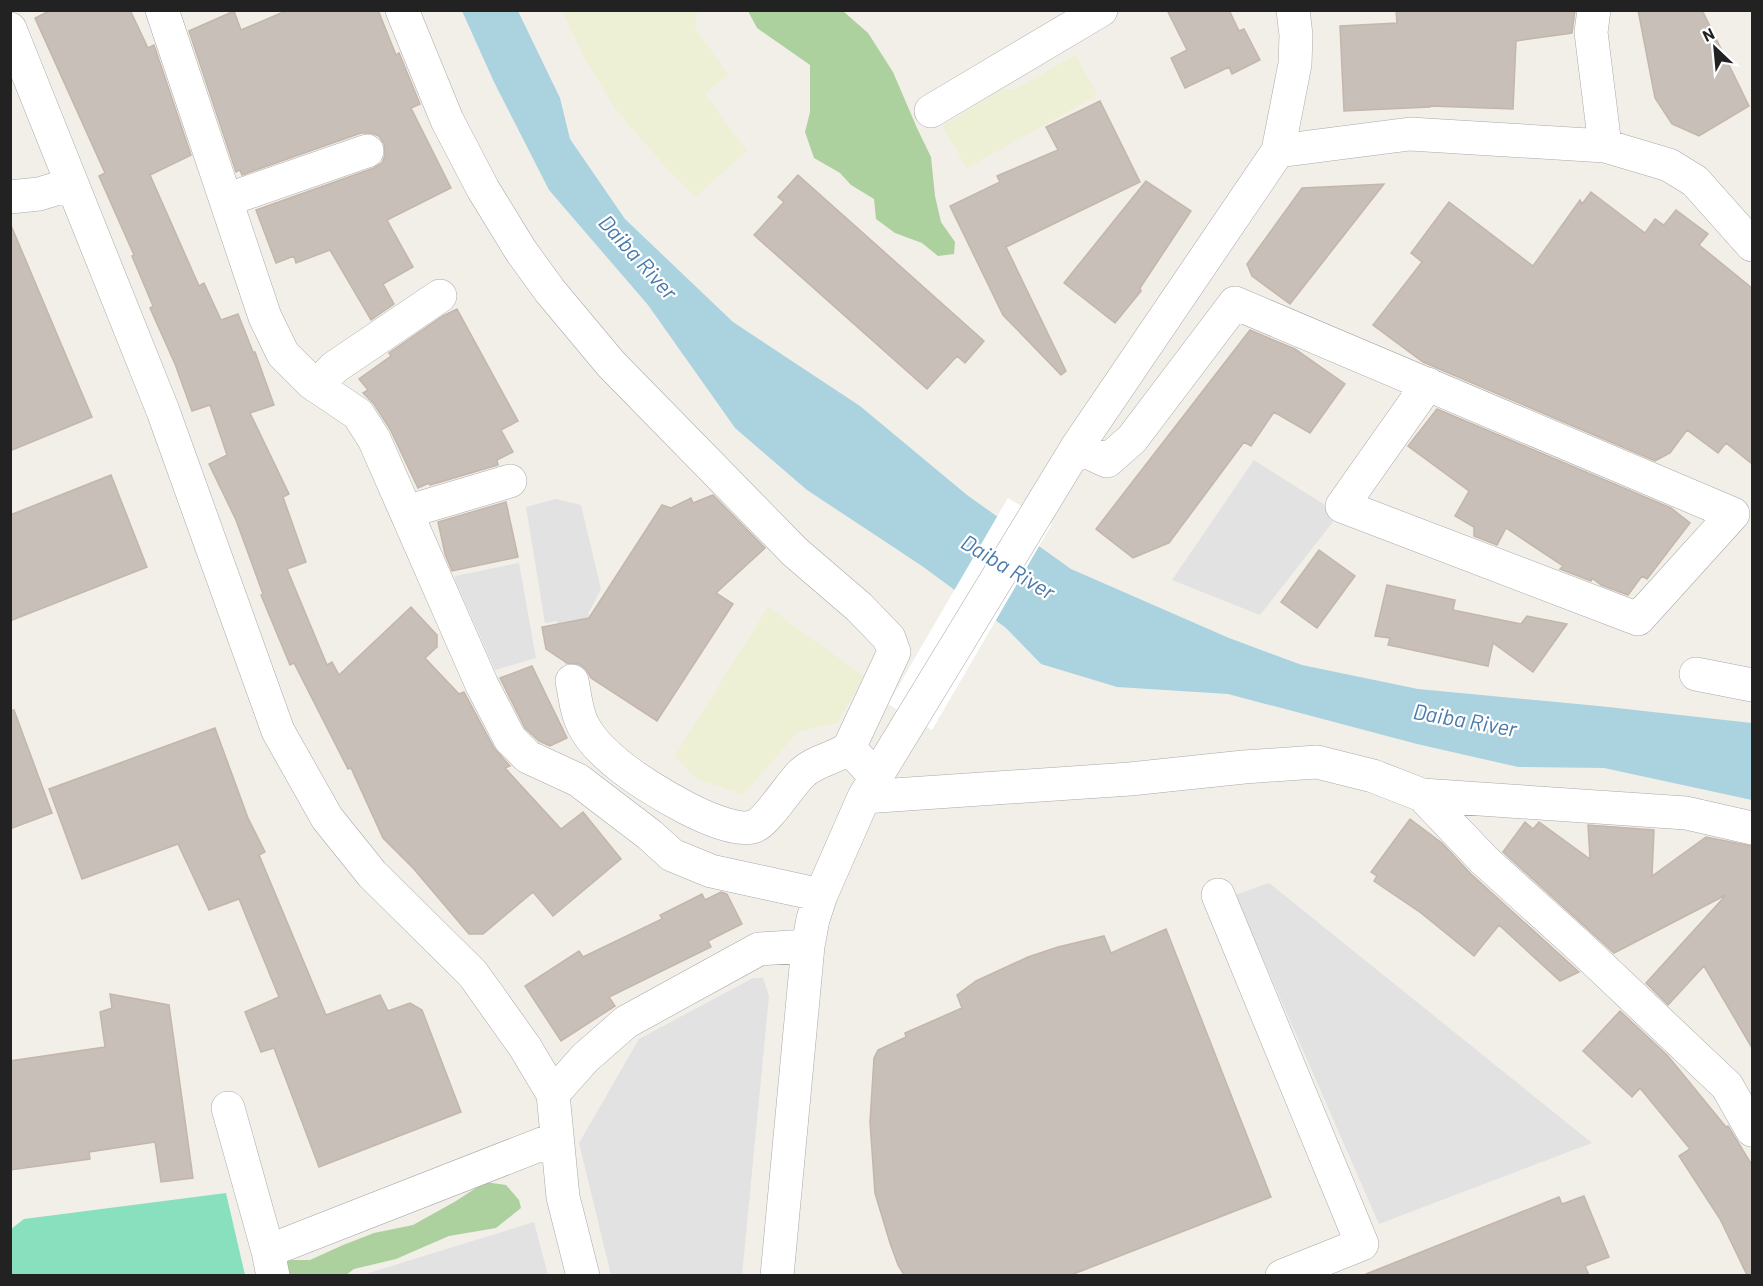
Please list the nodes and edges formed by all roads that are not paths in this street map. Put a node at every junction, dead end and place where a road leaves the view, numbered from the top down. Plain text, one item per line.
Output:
1 (402, 10) edge
2 (1101, 10) edge
3 (1293, 10) edge
4 (1594, 10) edge
5 (172, 14) edge
6 (10, 29) edge
7 (932, 111) dead end
8 (1605, 146) junction
9 (1278, 151) junction
10 (367, 152) dead end
11 (72, 184) junction
12 (10, 196) edge
13 (226, 200) junction
14 (1752, 245) edge
15 (440, 296) dead end
16 (1428, 384) junction
17 (316, 386) junction
18 (1077, 447) junction
19 (510, 481) dead end
20 (406, 512) junction
21 (1696, 674) dead end
22 (572, 681) dead end
23 (1752, 686) edge
24 (849, 748) junction
25 (870, 788) junction
26 (1422, 795) junction
27 (1752, 828) edge
28 (821, 895) junction
29 (1218, 896) dead end
30 (808, 946) junction
31 (554, 1094) junction
32 (228, 1108) dead end
33 (1752, 1130) edge
34 (557, 1138) junction
35 (271, 1263) edge
36 (583, 1275) edge
37 (777, 1275) edge
38 (1282, 1275) edge

1 - 24 street
2 - 7 street
3 - 9 street
4 - 8 street
5 - 13 street
6 - 11 street
8 - 9 street
8 - 14 street
9 - 18 street
10 - 13 street
11 - 12 street
11 - 31 street
13 - 17 street
15 - 17 street
16 - 16 street
16 - 18 street
17 - 20 street
18 - 25 street
19 - 20 street
20 - 28 street
21 - 23 street
22 - 24 street
24 - 25 street
25 - 26 street
25 - 28 street
26 - 27 street
26 - 33 street
28 - 30 street
29 - 38 street
30 - 31 street
30 - 37 street
31 - 34 street
32 - 35 street
34 - 35 street
34 - 36 street

